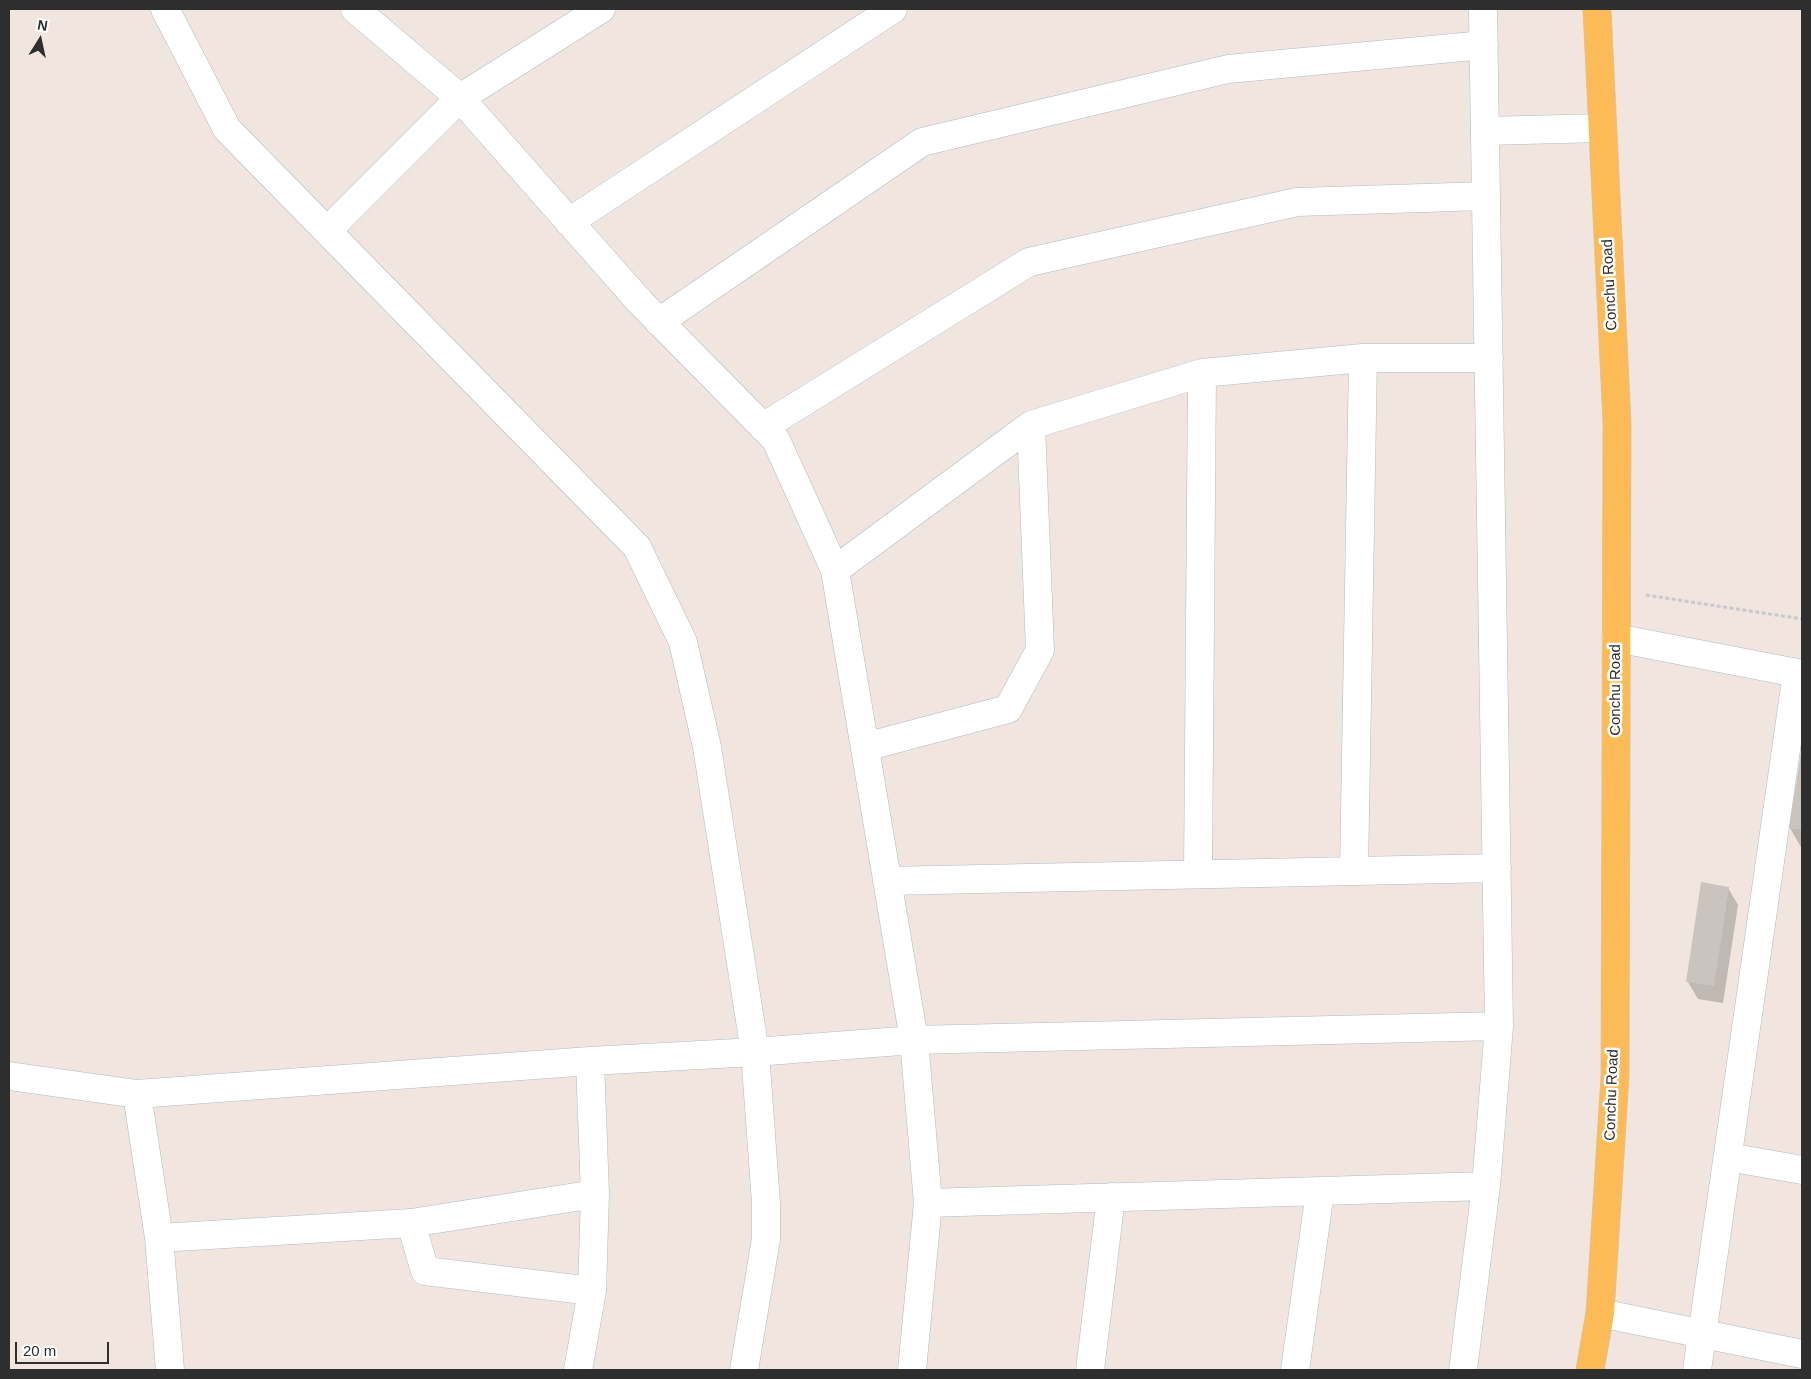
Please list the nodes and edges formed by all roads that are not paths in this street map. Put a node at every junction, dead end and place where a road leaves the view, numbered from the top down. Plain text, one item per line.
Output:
1 (165, 9) edge
2 (355, 9) edge
3 (601, 9) edge
4 (893, 9) edge
5 (1483, 9) edge
6 (1597, 9) edge
7 (1484, 45) junction
8 (460, 98) junction
9 (1602, 128) junction
10 (1485, 130) junction
11 (1486, 196) junction
12 (569, 222) junction
13 (327, 231) junction
14 (659, 322) junction
15 (1363, 358) junction
16 (1489, 358) junction
17 (1202, 373) junction
18 (1031, 425) junction
19 (763, 427) junction
20 (835, 570) junction
21 (1616, 638) junction
22 (1800, 674) edge
23 (865, 748) junction
24 (1497, 868) junction
25 (1354, 871) junction
26 (1198, 874) junction
27 (887, 881) junction
28 (1499, 1026) junction
29 (914, 1040) junction
30 (755, 1052) junction
31 (590, 1060) junction
32 (9, 1076) edge
33 (137, 1094) junction
34 (1728, 1157) junction
35 (1802, 1170) edge
36 (1486, 1186) junction
37 (1320, 1192) junction
38 (594, 1194) junction
39 (1111, 1197) junction
40 (928, 1203) junction
41 (411, 1223) junction
42 (159, 1238) junction
43 (592, 1291) junction
44 (1600, 1313) junction
45 (1702, 1335) junction
46 (1802, 1354) edge
47 (170, 1370) edge
48 (578, 1370) edge
49 (744, 1370) edge
50 (912, 1370) edge
51 (1090, 1370) edge
52 (1295, 1370) edge
53 (1463, 1370) edge
54 (1590, 1370) edge
55 (1697, 1370) edge

1 - 13 street
2 - 8 street
3 - 8 street
4 - 12 street
5 - 7 street
6 - 9 main road, Conchu Road
7 - 10 street
7 - 14 street
8 - 12 street
8 - 13 street
9 - 10 street
9 - 21 main road, Conchu Road
10 - 11 street
11 - 16 street
11 - 19 street
12 - 14 street
13 - 30 street
14 - 19 street
15 - 16 street
15 - 17 street
15 - 25 street
16 - 24 street
17 - 18 street
17 - 26 street
18 - 20 street
18 - 23 street
19 - 20 street
20 - 23 street
21 - 22 street
21 - 44 main road, Conchu Road
22 - 34 street
23 - 27 street
24 - 25 street
24 - 28 street
25 - 26 street
26 - 27 street
27 - 29 street
28 - 29 street
28 - 36 street
29 - 30 street
29 - 40 street
30 - 31 street
30 - 49 street
31 - 33 street
31 - 38 street
32 - 33 street
33 - 42 street
34 - 35 street
34 - 45 street
36 - 37 street
36 - 53 street
37 - 39 street
37 - 52 street
38 - 41 street
38 - 43 street
39 - 40 street
39 - 51 street
40 - 50 street
41 - 42 street
41 - 43 street
42 - 47 street
43 - 48 street
44 - 45 street
44 - 54 main road, Conchu Road
45 - 46 street
45 - 55 street

